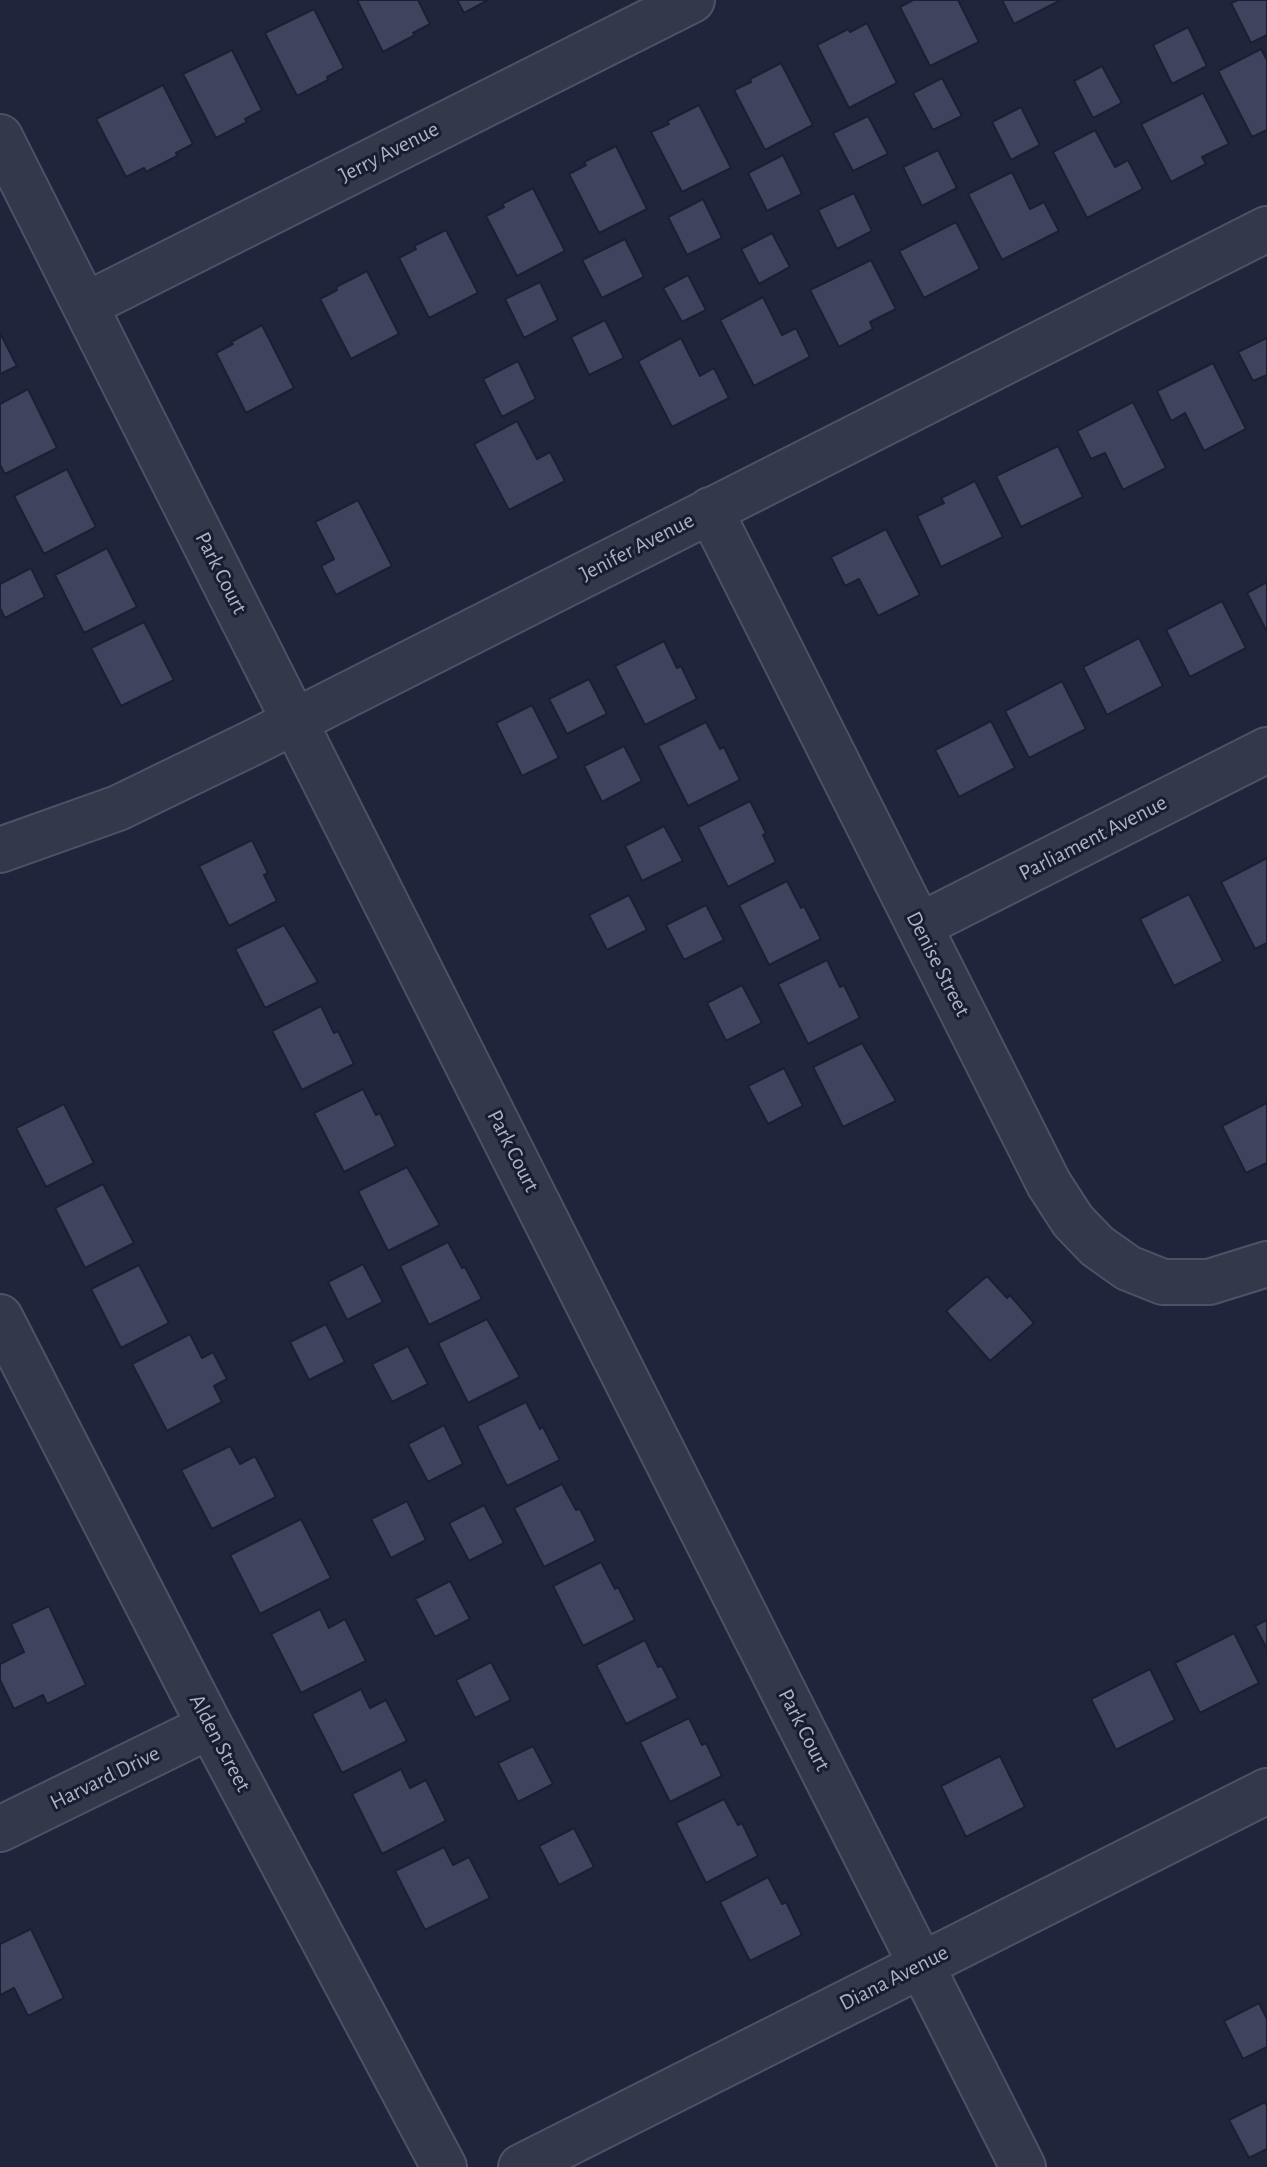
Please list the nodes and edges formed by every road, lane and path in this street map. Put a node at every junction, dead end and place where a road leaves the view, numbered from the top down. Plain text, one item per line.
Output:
1 (692, 0) edge
2 (0, 137) edge
3 (1267, 229) edge
4 (86, 305) junction
5 (710, 510) junction
6 (296, 721) junction
7 (1267, 750) edge
8 (0, 850) edge
9 (919, 926) junction
10 (1267, 1264) edge
11 (0, 1317) edge
12 (210, 1726) junction
13 (1267, 1791) edge
14 (0, 1829) edge
15 (922, 1964) junction
16 (444, 2167) edge
17 (521, 2167) edge
18 (1023, 2167) edge

1 - 4 street, Jerry Avenue
2 - 4 street, Park Court
3 - 5 street, Jenifer Avenue
4 - 6 street, Park Court
5 - 6 street, Jenifer Avenue
5 - 9 street, Denise Street
6 - 8 street, Jenifer Avenue
6 - 15 street, Park Court
7 - 9 street, Parliament Avenue
9 - 10 street, Denise Street
11 - 12 street, Alden Street
12 - 14 street, Harvard Drive
12 - 16 street, Alden Street
13 - 15 street, Diana Avenue
15 - 17 street, Diana Avenue
15 - 18 street, Park Court

